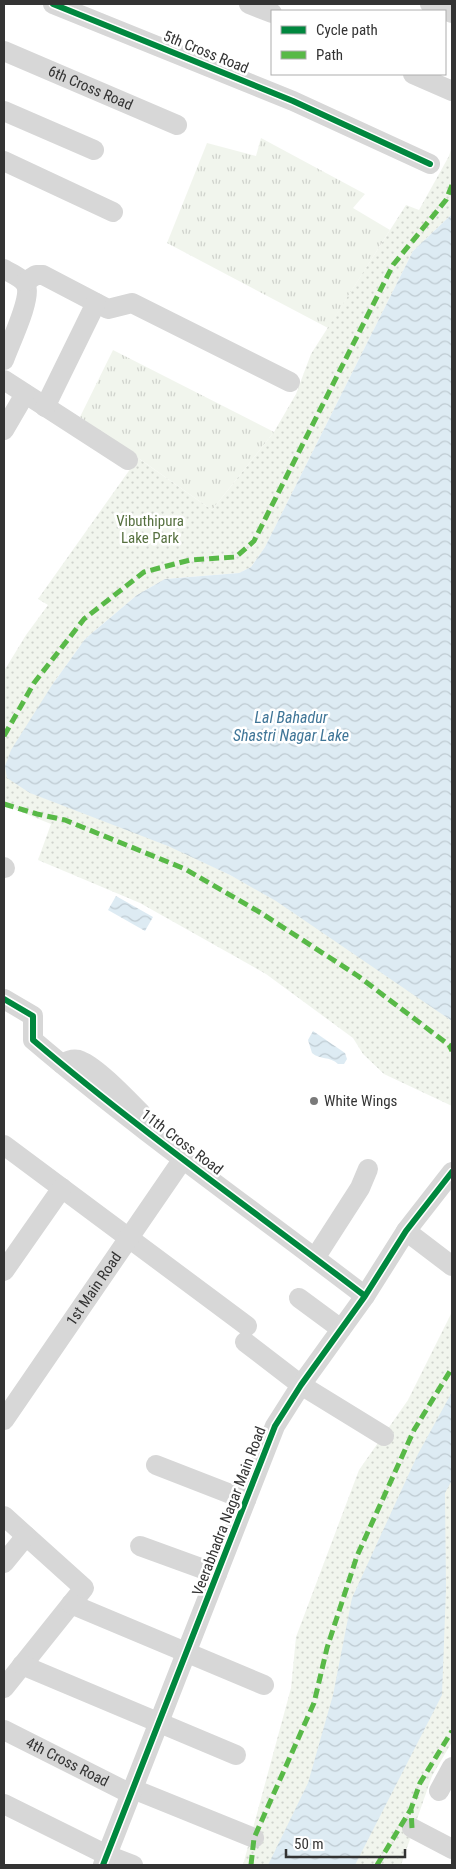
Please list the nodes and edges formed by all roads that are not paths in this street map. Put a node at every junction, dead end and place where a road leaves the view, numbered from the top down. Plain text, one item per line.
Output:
1 (53, 4) edge
2 (249, 4) edge
3 (430, 4) edge
4 (445, 10) edge
5 (271, 13) edge
6 (4, 51) edge
7 (415, 75) edge
8 (452, 91) edge
9 (4, 111) edge
10 (177, 125) dead end
11 (94, 150) dead end
12 (4, 161) edge
13 (430, 164) dead end
14 (113, 212) dead end
15 (4, 269) edge
16 (25, 282) junction
17 (96, 303) junction
18 (4, 360) edge
19 (4, 380) edge
20 (290, 382) dead end
21 (25, 394) junction
22 (45, 407) junction
23 (4, 430) edge
24 (128, 460) dead end
25 (4, 999) edge
26 (4, 1145) edge
27 (183, 1159) junction
28 (368, 1169) dead end
29 (452, 1172) edge
30 (62, 1188) junction
31 (406, 1232) junction
32 (129, 1239) junction
33 (315, 1258) junction
34 (452, 1266) edge
35 (4, 1271) edge
36 (365, 1296) junction
37 (299, 1298) dead end
38 (341, 1329) junction
39 (301, 1385) junction
40 (4, 1420) edge
41 (384, 1436) dead end
42 (156, 1465) dead end
43 (246, 1500) junction
44 (4, 1516) edge
45 (26, 1536) junction
46 (140, 1546) dead end
47 (4, 1564) edge
48 (217, 1574) junction
49 (71, 1604) junction
50 (187, 1654) junction
51 (22, 1665) junction
52 (264, 1684) dead end
53 (4, 1688) edge
54 (160, 1722) junction
55 (4, 1730) edge
56 (236, 1755) dead end
57 (452, 1767) edge
58 (439, 1791) dead end
59 (132, 1792) junction
60 (4, 1804) edge
61 (412, 1828) dead end
62 (254, 1838) dead end
63 (452, 1849) edge
64 (105, 1860) edge
65 (134, 1865) edge

1 - 13 street, 5th Cross Road
2 - 5 street
3 - 4 street
6 - 10 street, 6th Cross Road
7 - 8 street
9 - 11 street
12 - 14 street
15 - 16 street
16 - 17 street
16 - 18 street
17 - 20 street
17 - 22 street
19 - 21 street
21 - 22 street
21 - 23 street
22 - 24 street
25 - 27 street, 11th Cross Road
26 - 30 street
27 - 32 street, 1st Main Road
27 - 33 street, 11th Cross Road
28 - 33 street
29 - 31 street, Veerabhadra Nagar Main Road
30 - 32 street
30 - 35 street
31 - 34 street
31 - 36 street, Veerabhadra Nagar Main Road
32 - 39 street
32 - 40 street, 1st Main Road
33 - 36 street, 11th Cross Road
36 - 38 street, Veerabhadra Nagar Main Road
37 - 38 street
38 - 39 street, Veerabhadra Nagar Main Road
39 - 41 street
39 - 43 street, Veerabhadra Nagar Main Road
42 - 43 street
43 - 48 street, Veerabhadra Nagar Main Road
44 - 45 street
45 - 47 street
45 - 49 street
46 - 48 street
48 - 50 street, Veerabhadra Nagar Main Road
49 - 50 street
49 - 51 street
50 - 52 street
50 - 54 street, Veerabhadra Nagar Main Road
51 - 53 street
51 - 54 street
54 - 56 street
54 - 59 street, Veerabhadra Nagar Main Road
55 - 59 street, 4th Cross Road
57 - 58 street
59 - 62 street, 4th Cross Road
59 - 64 street, Veerabhadra Nagar Main Road
60 - 64 street
61 - 63 street
64 - 65 street

